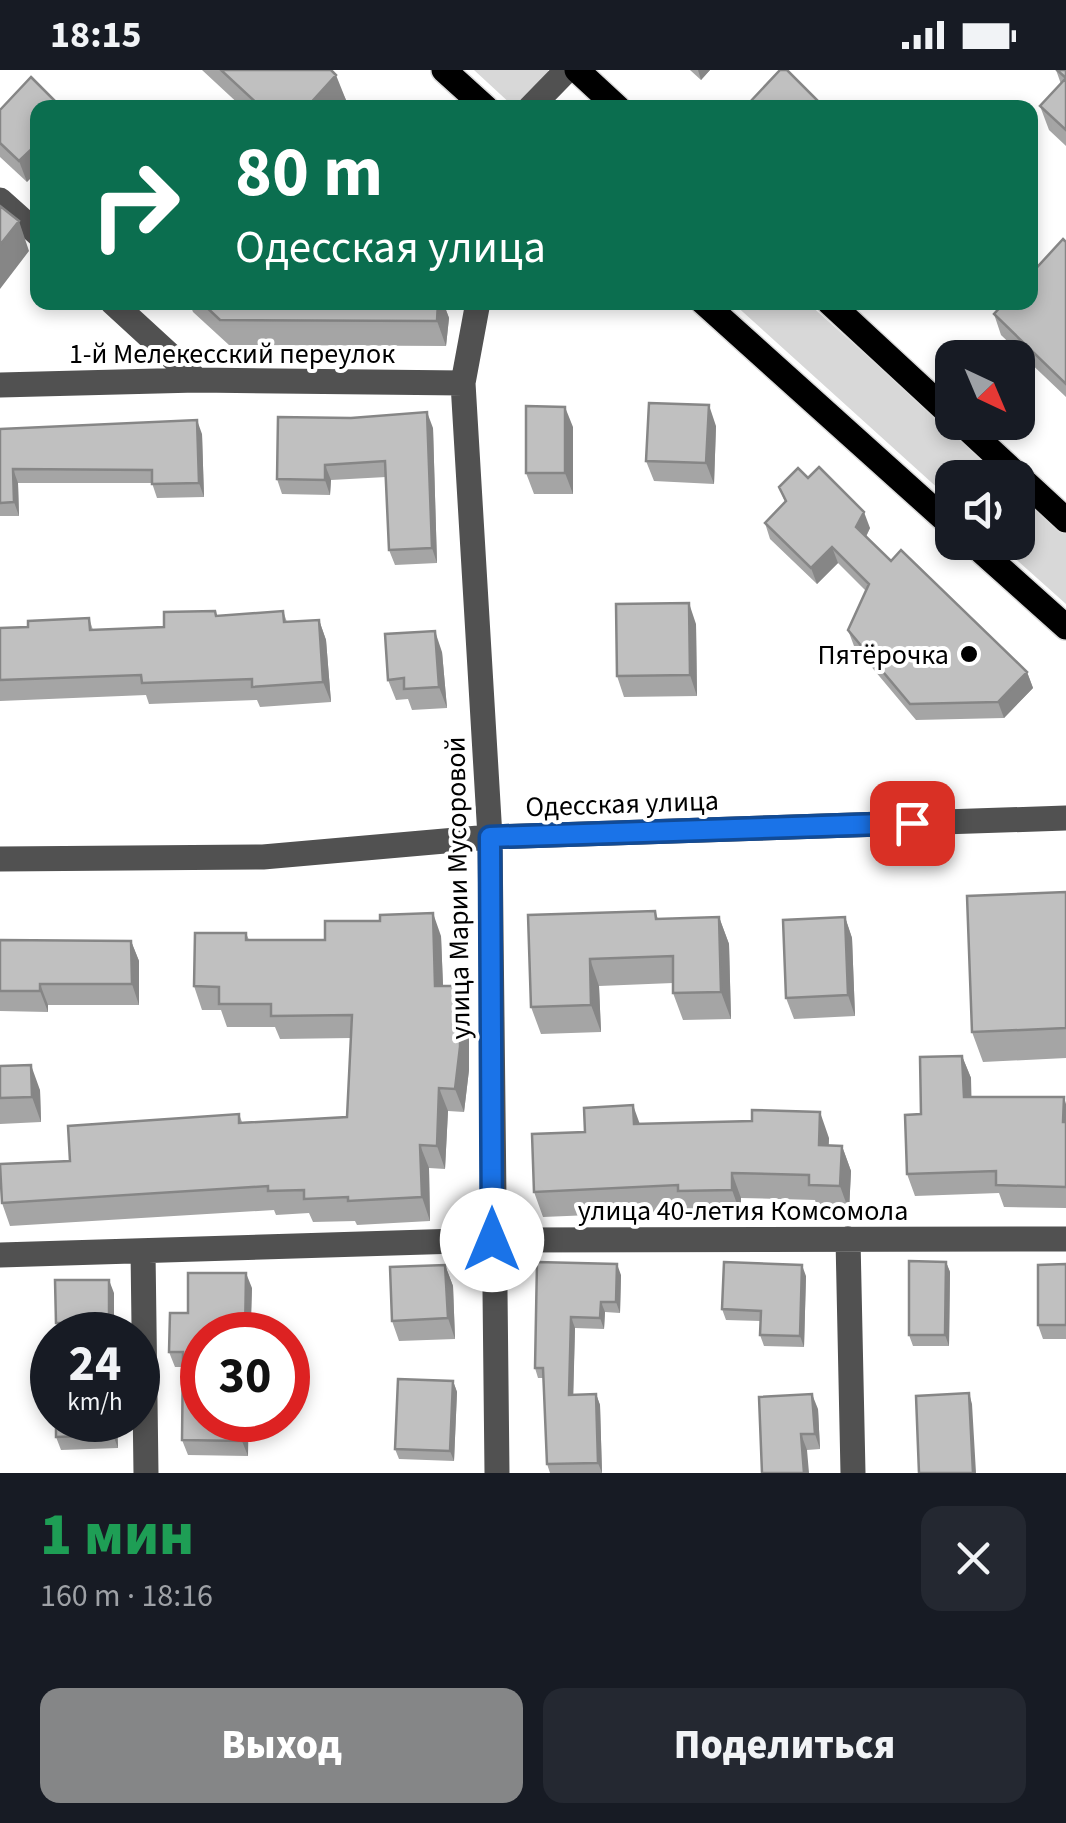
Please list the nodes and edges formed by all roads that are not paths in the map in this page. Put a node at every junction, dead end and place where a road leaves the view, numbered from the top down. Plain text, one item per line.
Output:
1 (444, 70) edge
2 (567, 70) edge
3 (577, 70) edge
4 (477, 100) edge
5 (538, 100) edge
6 (609, 100) edge
7 (0, 200) edge
8 (30, 227) edge
9 (121, 310) edge
10 (476, 310) edge
11 (713, 310) edge
12 (839, 310) edge
13 (197, 380) junction
14 (463, 382) junction
15 (0, 385) edge
16 (935, 400) edge
17 (979, 440) edge
18 (935, 511) edge
19 (1066, 520) edge
20 (992, 560) edge
21 (1066, 627) edge
22 (1066, 818) edge
23 (490, 837) junction
24 (0, 858) edge
25 (848, 1239) junction
26 (492, 1240) junction
27 (1066, 1240) edge
28 (144, 1251) junction
29 (0, 1255) edge
30 (146, 1473) edge
31 (497, 1473) edge
32 (854, 1473) edge

1 - 4 main road
2 - 5 street
3 - 6 main road
7 - 8 street
9 - 13 street
10 - 14 street, улица Марии Мусоровой
11 - 18 main road
12 - 16 main road
13 - 14 street, 1-й Мелекесский переулок
13 - 15 street, 1-й Мелекесский переулок
14 - 23 street, улица Марии Мусоровой
17 - 19 main road
20 - 21 main road
22 - 23 street, Одесская улица
23 - 24 street, Одесская улица
23 - 26 street, улица Марии Мусоровой
25 - 26 street, улица 40-летия Комсомола
25 - 27 street, улица 40-летия Комсомола
25 - 32 street
26 - 28 street, улица 40-летия Комсомола
26 - 31 street, улица Марии Мусоровой
28 - 29 street, улица 40-летия Комсомола
28 - 30 street

